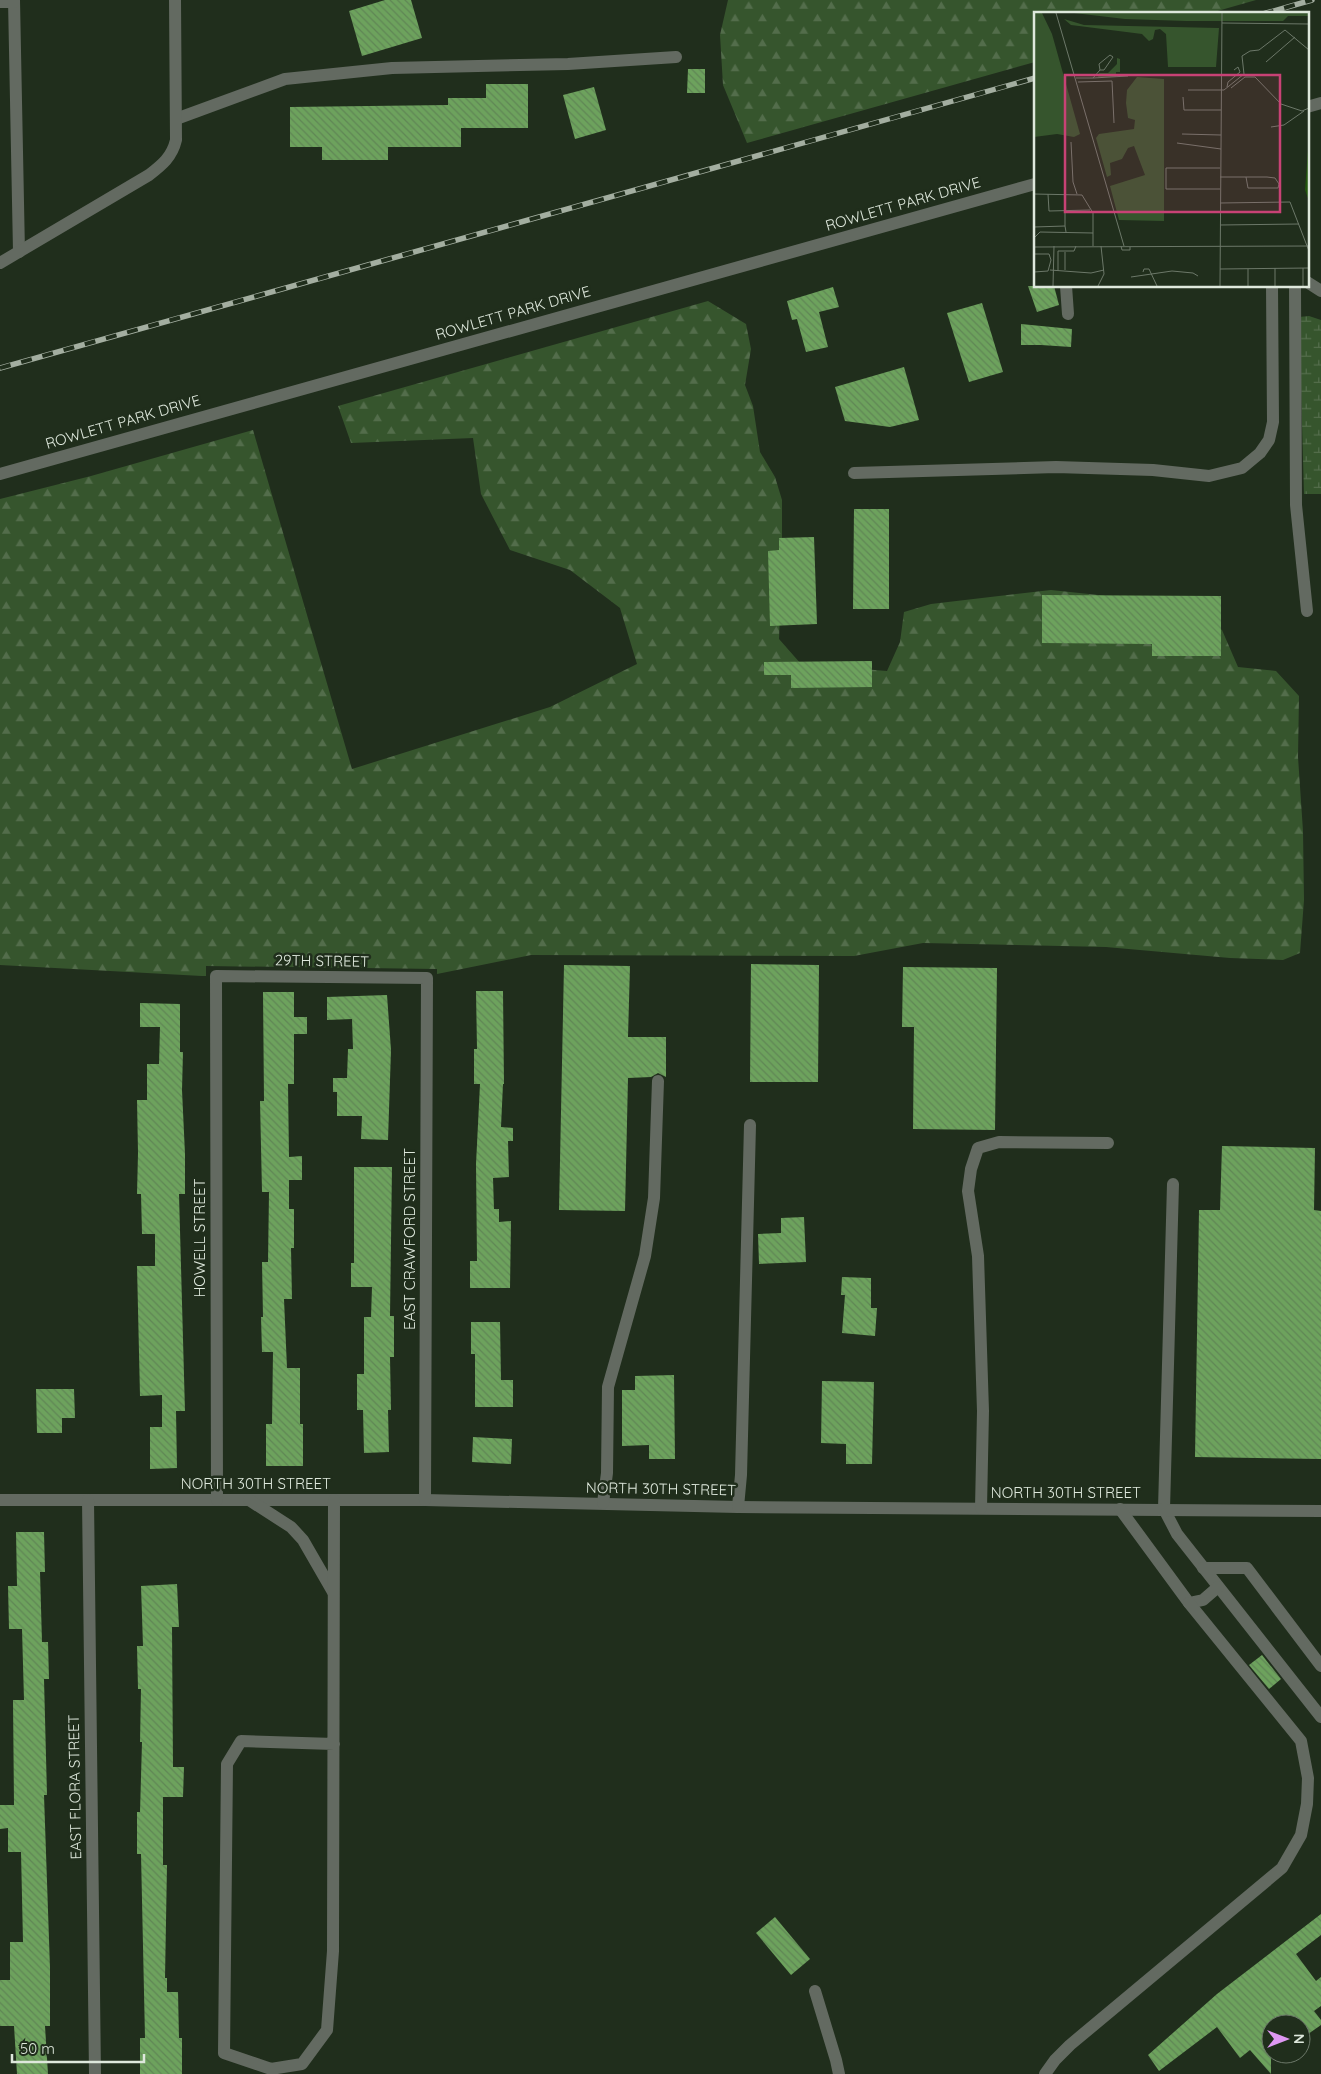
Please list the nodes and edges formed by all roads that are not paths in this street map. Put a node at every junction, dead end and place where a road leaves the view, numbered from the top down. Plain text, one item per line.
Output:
1 (176, 0) edge
2 (14, 1) edge
3 (0, 2) edge
4 (676, 57) dead end
5 (1321, 103) edge
6 (1308, 107) edge
7 (176, 119) junction
8 (1034, 184) edge
9 (19, 252) junction
10 (0, 263) edge
11 (1308, 283) edge
12 (1066, 288) edge
13 (1272, 288) edge
14 (1295, 288) edge
15 (1321, 291) edge
16 (1068, 314) dead end
17 (854, 473) dead end
18 (0, 474) edge
19 (1307, 611) dead end
20 (216, 976) joint
21 (427, 978) joint
22 (658, 1081) dead end
23 (750, 1125) dead end
24 (1108, 1143) dead end
25 (1173, 1184) dead end
26 (0, 1500) edge
27 (88, 1500) junction
28 (217, 1500) junction
29 (250, 1500) junction
30 (334, 1500) junction
31 (425, 1500) junction
32 (603, 1503) junction
33 (738, 1507) junction
34 (981, 1508) junction
35 (1120, 1509) junction
36 (1164, 1509) junction
37 (1321, 1511) edge
38 (1203, 1568) junction
39 (1218, 1587) junction
40 (334, 1593) junction
41 (1189, 1603) junction
42 (1321, 1666) edge
43 (1321, 1717) edge
44 (334, 1744) junction
45 (815, 1991) dead end
46 (95, 2074) edge
47 (838, 2074) edge
48 (1045, 2074) edge

1 - 7 street
2 - 3 street
2 - 9 street
4 - 7 street
5 - 6 street
7 - 9 street
8 - 18 street, ROWLETT PARK DRIVE
9 - 10 street
11 - 15 street
12 - 16 street
13 - 17 street
14 - 19 street
20 - 21 street, 29TH STREET
20 - 28 street, HOWELL STREET
21 - 31 street, EAST CRAWFORD STREET
22 - 32 street
23 - 33 street
24 - 34 street
25 - 36 street
26 - 27 street, NORTH 30TH STREET
27 - 28 street, NORTH 30TH STREET
27 - 46 street, EAST FLORA STREET
28 - 29 street, NORTH 30TH STREET
29 - 30 street, NORTH 30TH STREET
29 - 40 street
30 - 31 street, NORTH 30TH STREET
30 - 40 street
31 - 32 street, NORTH 30TH STREET
32 - 33 street, NORTH 30TH STREET
33 - 34 street, NORTH 30TH STREET
34 - 35 street, NORTH 30TH STREET
35 - 36 street, NORTH 30TH STREET
35 - 41 street
36 - 37 street, NORTH 30TH STREET
36 - 38 street
38 - 39 street
38 - 42 street
39 - 41 street
39 - 43 street
40 - 44 street
41 - 48 street
44 - 44 street
45 - 47 street

